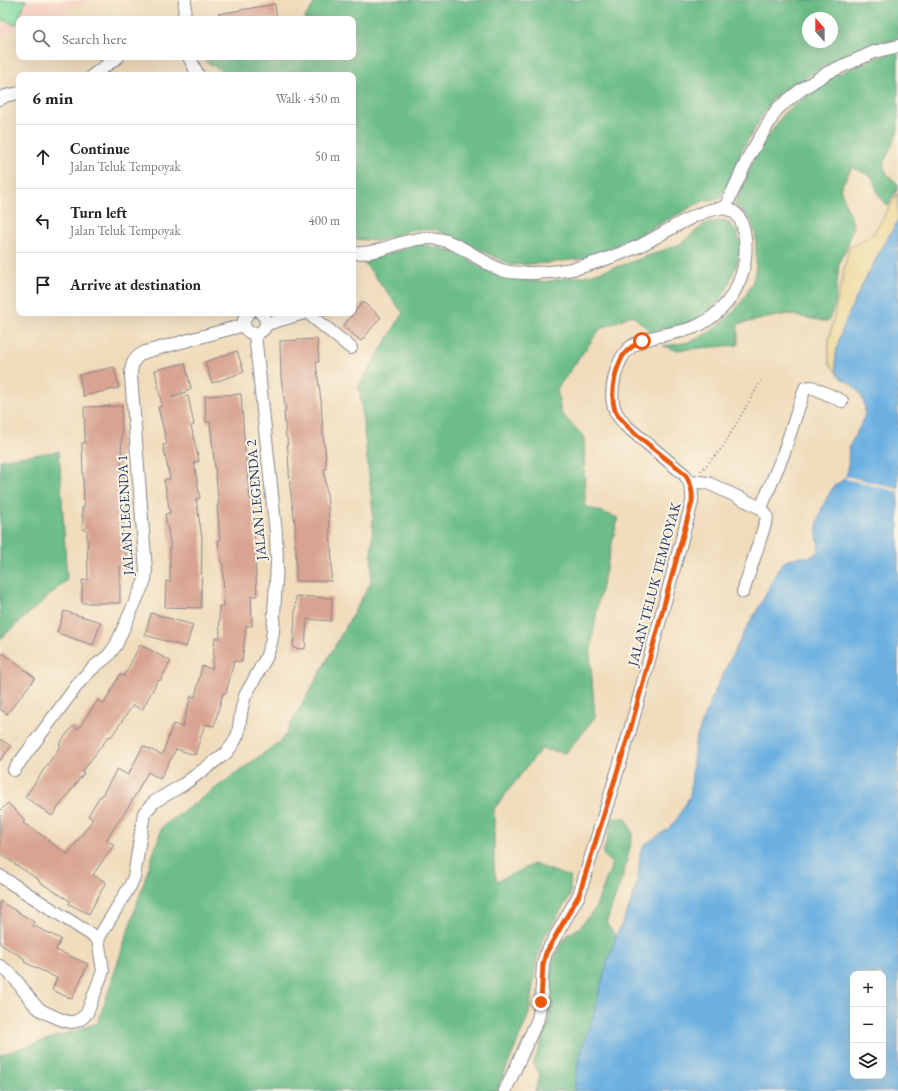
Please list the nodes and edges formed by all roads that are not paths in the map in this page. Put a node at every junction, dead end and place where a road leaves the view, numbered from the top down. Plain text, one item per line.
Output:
1 (185, 0) edge
2 (182, 16) edge
3 (898, 46) edge
4 (114, 60) edge
5 (190, 60) edge
6 (97, 72) edge
7 (196, 72) edge
8 (16, 94) edge
9 (0, 99) edge
10 (725, 208) junction
11 (356, 253) edge
12 (246, 316) edge
13 (265, 316) edge
14 (294, 316) edge
15 (312, 316) edge
16 (267, 324) junction
17 (244, 325) junction
18 (254, 334) junction
19 (351, 348) dead end
20 (842, 401) dead end
21 (690, 483) junction
22 (761, 508) junction
23 (744, 592) dead end
24 (14, 770) dead end
25 (0, 876) edge
26 (98, 939) junction
27 (0, 966) edge
28 (505, 1091) edge

1 - 2 street
3 - 10 street
4 - 6 street
5 - 7 street
8 - 9 street
10 - 11 street
10 - 21 street
12 - 17 street
13 - 16 street
14 - 16 street
15 - 19 street
16 - 18 street
17 - 18 street
17 - 24 street, JALAN LEGENDA 1
18 - 26 street, JALAN LEGENDA 2
20 - 22 street
21 - 22 street
21 - 28 street, JALAN TELUK TEMPOYAK
22 - 23 street
25 - 26 street
26 - 27 street

